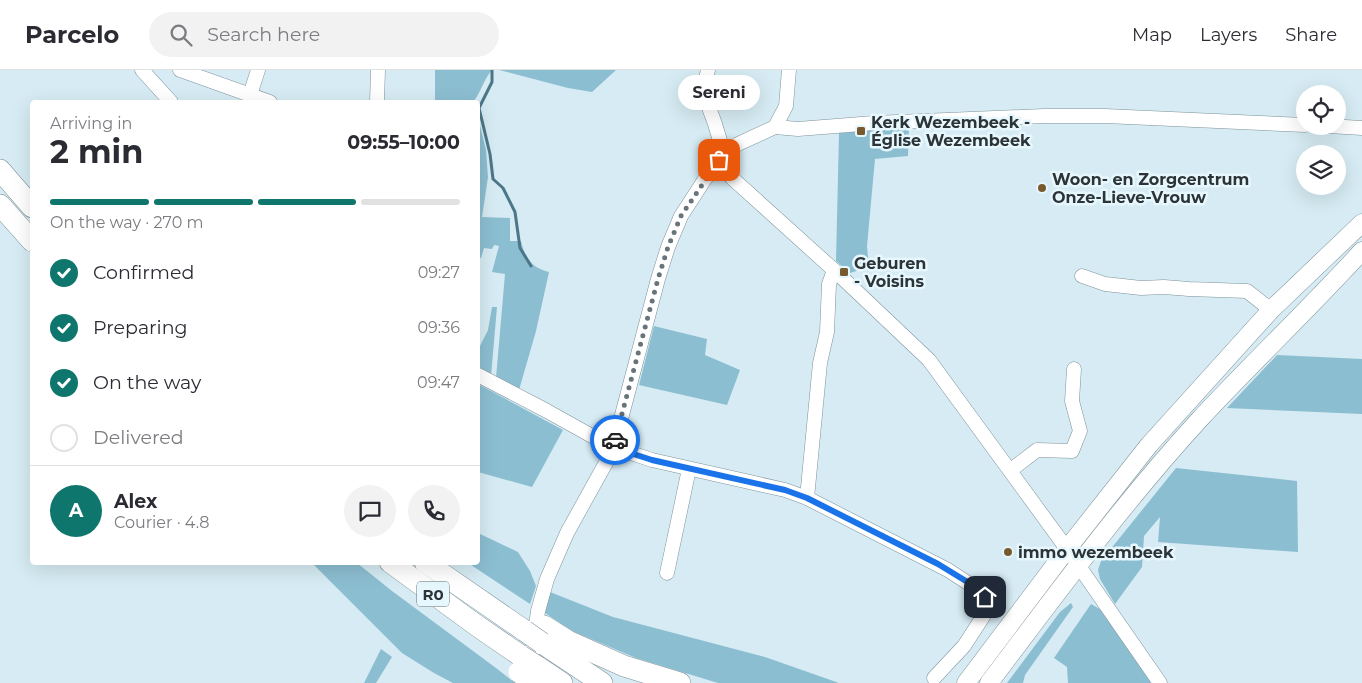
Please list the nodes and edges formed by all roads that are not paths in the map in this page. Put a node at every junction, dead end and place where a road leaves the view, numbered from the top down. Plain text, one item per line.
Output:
1 (142, 70) edge
2 (180, 70) edge
3 (258, 70) edge
4 (378, 70) edge
5 (708, 70) edge
6 (789, 70) edge
7 (250, 95) junction
8 (169, 100) edge
9 (264, 100) edge
10 (377, 100) edge
11 (1296, 125) edge
12 (775, 127) junction
13 (1346, 127) edge
14 (1362, 128) edge
15 (721, 157) junction
16 (0, 170) edge
17 (0, 205) edge
18 (30, 205) edge
19 (1362, 223) edge
20 (30, 239) edge
21 (1362, 251) edge
22 (834, 270) junction
23 (1082, 276) dead end
24 (1271, 310) junction
25 (1074, 369) dead end
26 (480, 376) edge
27 (612, 447) junction
28 (689, 469) junction
29 (1011, 470) junction
30 (807, 498) junction
31 (1067, 549) junction
32 (394, 565) edge
33 (430, 565) edge
34 (1078, 565) junction
35 (667, 573) dead end
36 (530, 629) junction
37 (528, 672) edge
38 (934, 678) dead end
39 (562, 683) edge
40 (602, 683) edge
41 (680, 683) edge
42 (966, 683) edge
43 (989, 683) edge
44 (1160, 683) edge

1 - 8 street
2 - 7 street
3 - 7 street
4 - 10 street
5 - 15 street
6 - 12 street
7 - 9 street
11 - 12 street
12 - 15 street
13 - 14 street
15 - 22 street
15 - 27 street
16 - 18 highway
17 - 20 highway
19 - 24 main road
21 - 34 main road
22 - 29 street
22 - 30 street
23 - 24 street
24 - 31 main road
25 - 29 street
26 - 27 street
27 - 28 street
27 - 37 street
28 - 30 street
28 - 35 street
29 - 31 street
30 - 38 street
31 - 34 street
31 - 42 main road
32 - 37 highway, R0
33 - 36 highway, R0
34 - 43 main road
34 - 44 street
36 - 40 highway, R0
36 - 41 highway
37 - 39 highway, R0

